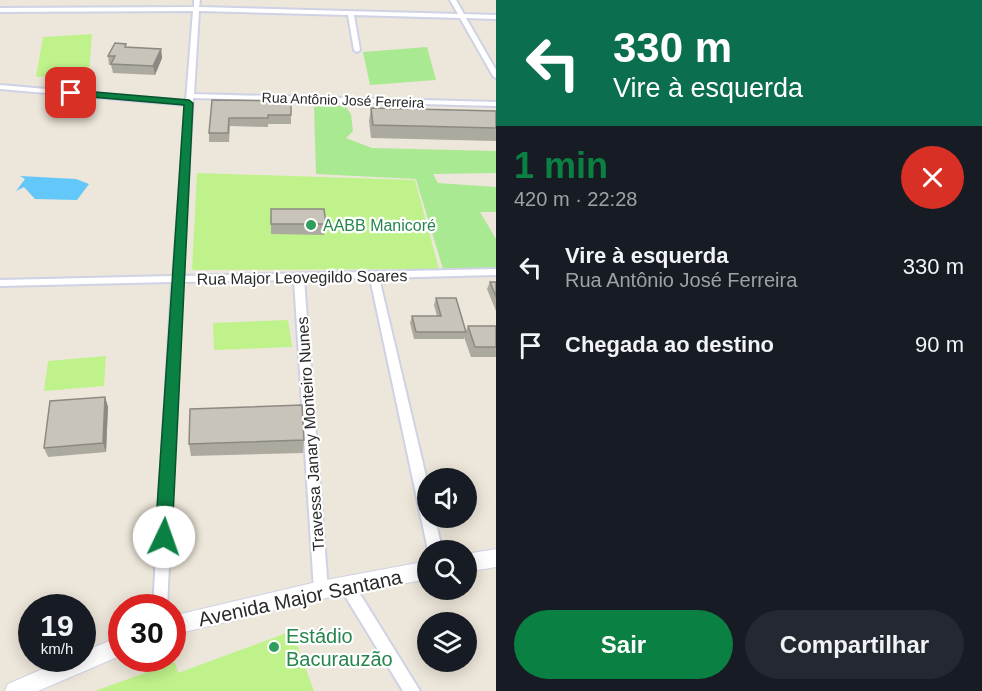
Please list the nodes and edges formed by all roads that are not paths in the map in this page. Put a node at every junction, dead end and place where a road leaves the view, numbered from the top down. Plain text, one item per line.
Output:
1 (453, 0) edge
2 (196, 5) edge
3 (0, 10) edge
4 (351, 13) junction
5 (462, 16) junction
6 (496, 17) edge
7 (357, 50) dead end
8 (496, 76) edge
9 (0, 87) edge
10 (189, 100) junction
11 (496, 104) edge
12 (496, 272) edge
13 (375, 276) junction
14 (299, 278) junction
15 (177, 280) junction
16 (0, 283) edge
17 (417, 468) edge
18 (496, 558) edge
19 (477, 561) edge
20 (417, 572) edge
21 (347, 586) junction
22 (321, 590) junction
23 (161, 594) edge
24 (186, 623) edge
25 (108, 651) edge
26 (15, 691) edge
27 (412, 691) edge

1 - 5 street
2 - 3 street
2 - 4 street
2 - 10 street
4 - 5 street
4 - 7 street
5 - 6 street
5 - 8 street
9 - 10 street, Rua Antônio José Ferreira
10 - 11 street, Rua Antônio José Ferreira
10 - 15 street
12 - 13 street, Rua Major Leovegildo Soares
13 - 14 street, Rua Major Leovegildo Soares
13 - 17 street
14 - 15 street, Rua Major Leovegildo Soares
14 - 22 street, Travessa Janary Monteiro Nunes
15 - 16 street, Rua Major Leovegildo Soares
15 - 23 street
18 - 19 street
20 - 21 street, Avenida Major Santana
21 - 22 street, Avenida Major Santana
21 - 27 street
22 - 24 street, Avenida Major Santana
25 - 26 street

